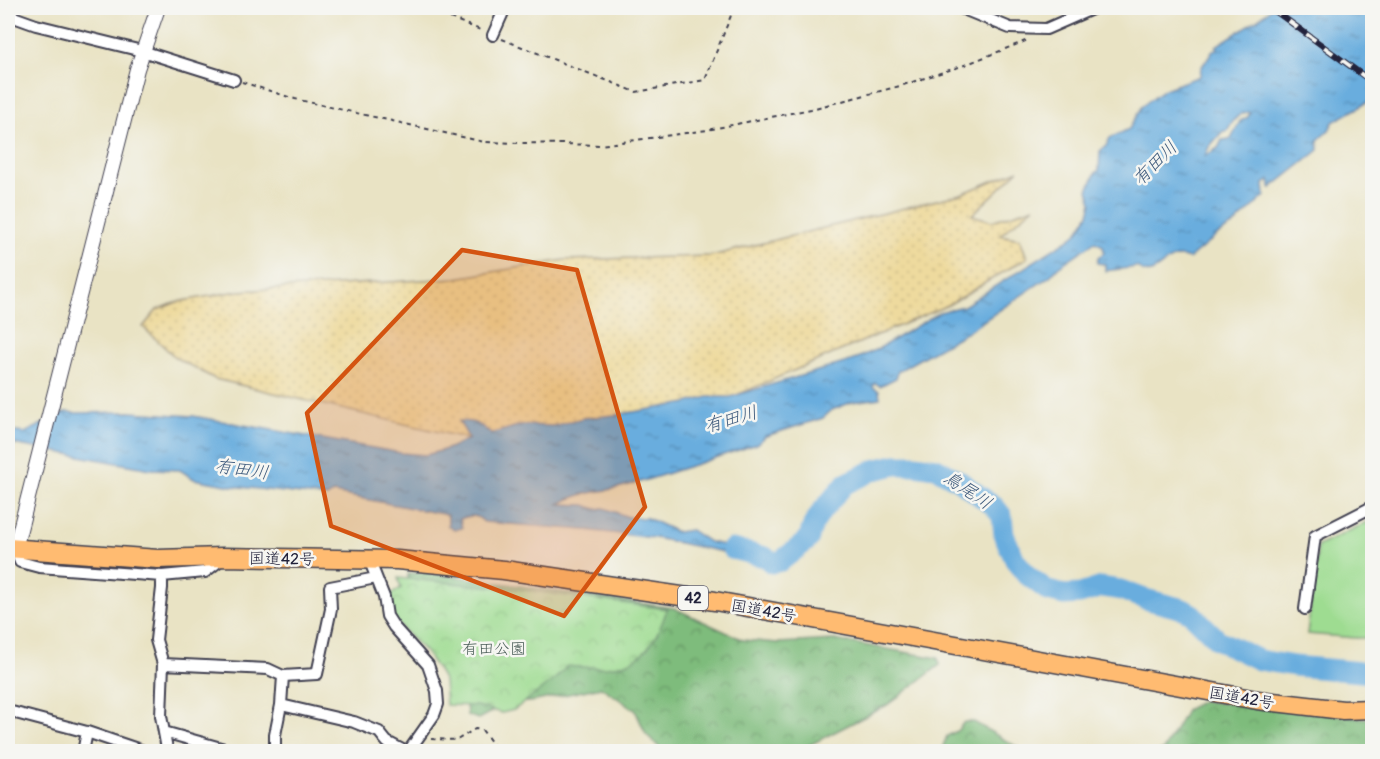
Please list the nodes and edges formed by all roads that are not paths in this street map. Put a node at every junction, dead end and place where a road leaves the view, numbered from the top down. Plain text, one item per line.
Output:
1 (159, 8) edge
2 (505, 8) edge
3 (962, 8) edge
4 (1094, 8) edge
5 (8, 15) edge
6 (493, 35) road end
7 (142, 51) junction
8 (234, 80) road end
9 (1372, 507) edge
10 (11, 549) edge
11 (223, 557) junction
12 (369, 559) junction
13 (162, 576) junction
14 (376, 578) junction
15 (1305, 609) dead end
16 (163, 664) junction
17 (283, 676) junction
18 (281, 705) junction
19 (1372, 709) edge
20 (8, 711) edge
21 (87, 732) junction
22 (164, 732) junction
23 (83, 752) edge
24 (146, 752) edge
25 (165, 752) edge
26 (235, 752) edge
27 (275, 752) edge
28 (407, 752) edge

1 - 7 street
2 - 6 street
3 - 4 street
5 - 7 street
7 - 8 street
7 - 10 street
9 - 15 street
10 - 11 highway, 国道42号 / 42
10 - 13 street
11 - 12 highway, 国道42号 / 42
11 - 13 street
12 - 14 street
12 - 19 highway, 国道42号 / 42
13 - 16 street
14 - 17 street
14 - 28 street
16 - 17 street
16 - 22 street
17 - 18 street
18 - 27 street
18 - 28 street
20 - 21 street
21 - 23 street
21 - 24 street
22 - 25 street
22 - 26 street

